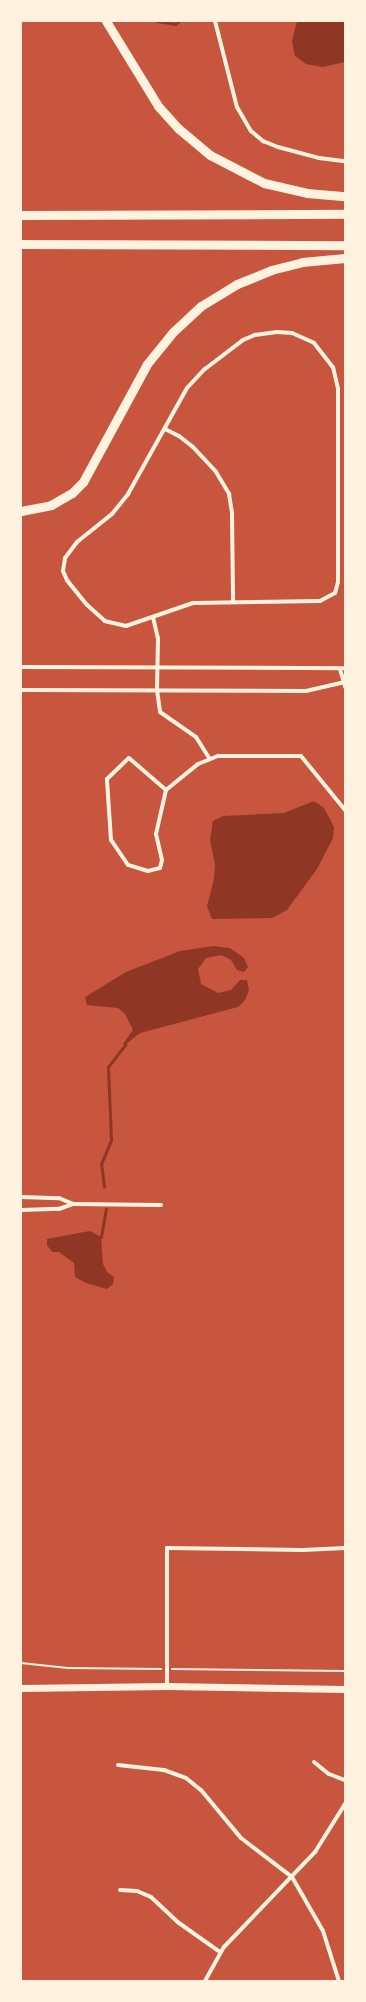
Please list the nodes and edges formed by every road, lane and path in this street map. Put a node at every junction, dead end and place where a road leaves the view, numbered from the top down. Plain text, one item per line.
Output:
1 (106, 21) edge
2 (215, 21) edge
3 (345, 161) edge
4 (345, 196) edge
5 (345, 214) edge
6 (21, 215) edge
7 (21, 244) edge
8 (345, 245) edge
9 (345, 258) edge
10 (165, 429) junction
11 (21, 511) edge
12 (233, 602) junction
13 (153, 617) junction
14 (21, 667) edge
15 (158, 668) junction
16 (343, 668) edge
17 (344, 684) edge
18 (21, 690) edge
19 (157, 690) junction
20 (210, 759) junction
21 (166, 790) junction
22 (345, 810) edge
23 (21, 1197) edge
24 (73, 1204) junction
25 (161, 1205) dead end
26 (21, 1210) edge
27 (345, 1548) edge
28 (21, 1663) edge
29 (167, 1669) junction
30 (345, 1671) edge
31 (167, 1686) junction
32 (21, 1688) edge
33 (345, 1688) edge
34 (314, 1762) dead end
35 (118, 1765) dead end
36 (345, 1780) edge
37 (345, 1804) edge
38 (292, 1877) junction
39 (120, 1890) dead end
40 (220, 1952) junction
41 (205, 1981) edge
42 (339, 1981) edge

1 - 4 highway
2 - 3 street
5 - 6 highway
7 - 8 highway
9 - 11 highway
10 - 12 street
10 - 12 street
10 - 13 street
12 - 13 street
13 - 15 street
14 - 15 street
15 - 16 street
15 - 19 street
16 - 17 street
17 - 19 street
18 - 19 street
19 - 20 street
20 - 21 street
20 - 22 street
21 - 21 street
23 - 24 street
24 - 25 street
24 - 26 street
27 - 29 street
28 - 29 path
29 - 30 path
29 - 31 street
31 - 32 main road
31 - 33 main road
34 - 36 street
35 - 38 street
37 - 38 street
38 - 40 street
38 - 42 street
39 - 40 street
40 - 41 street

